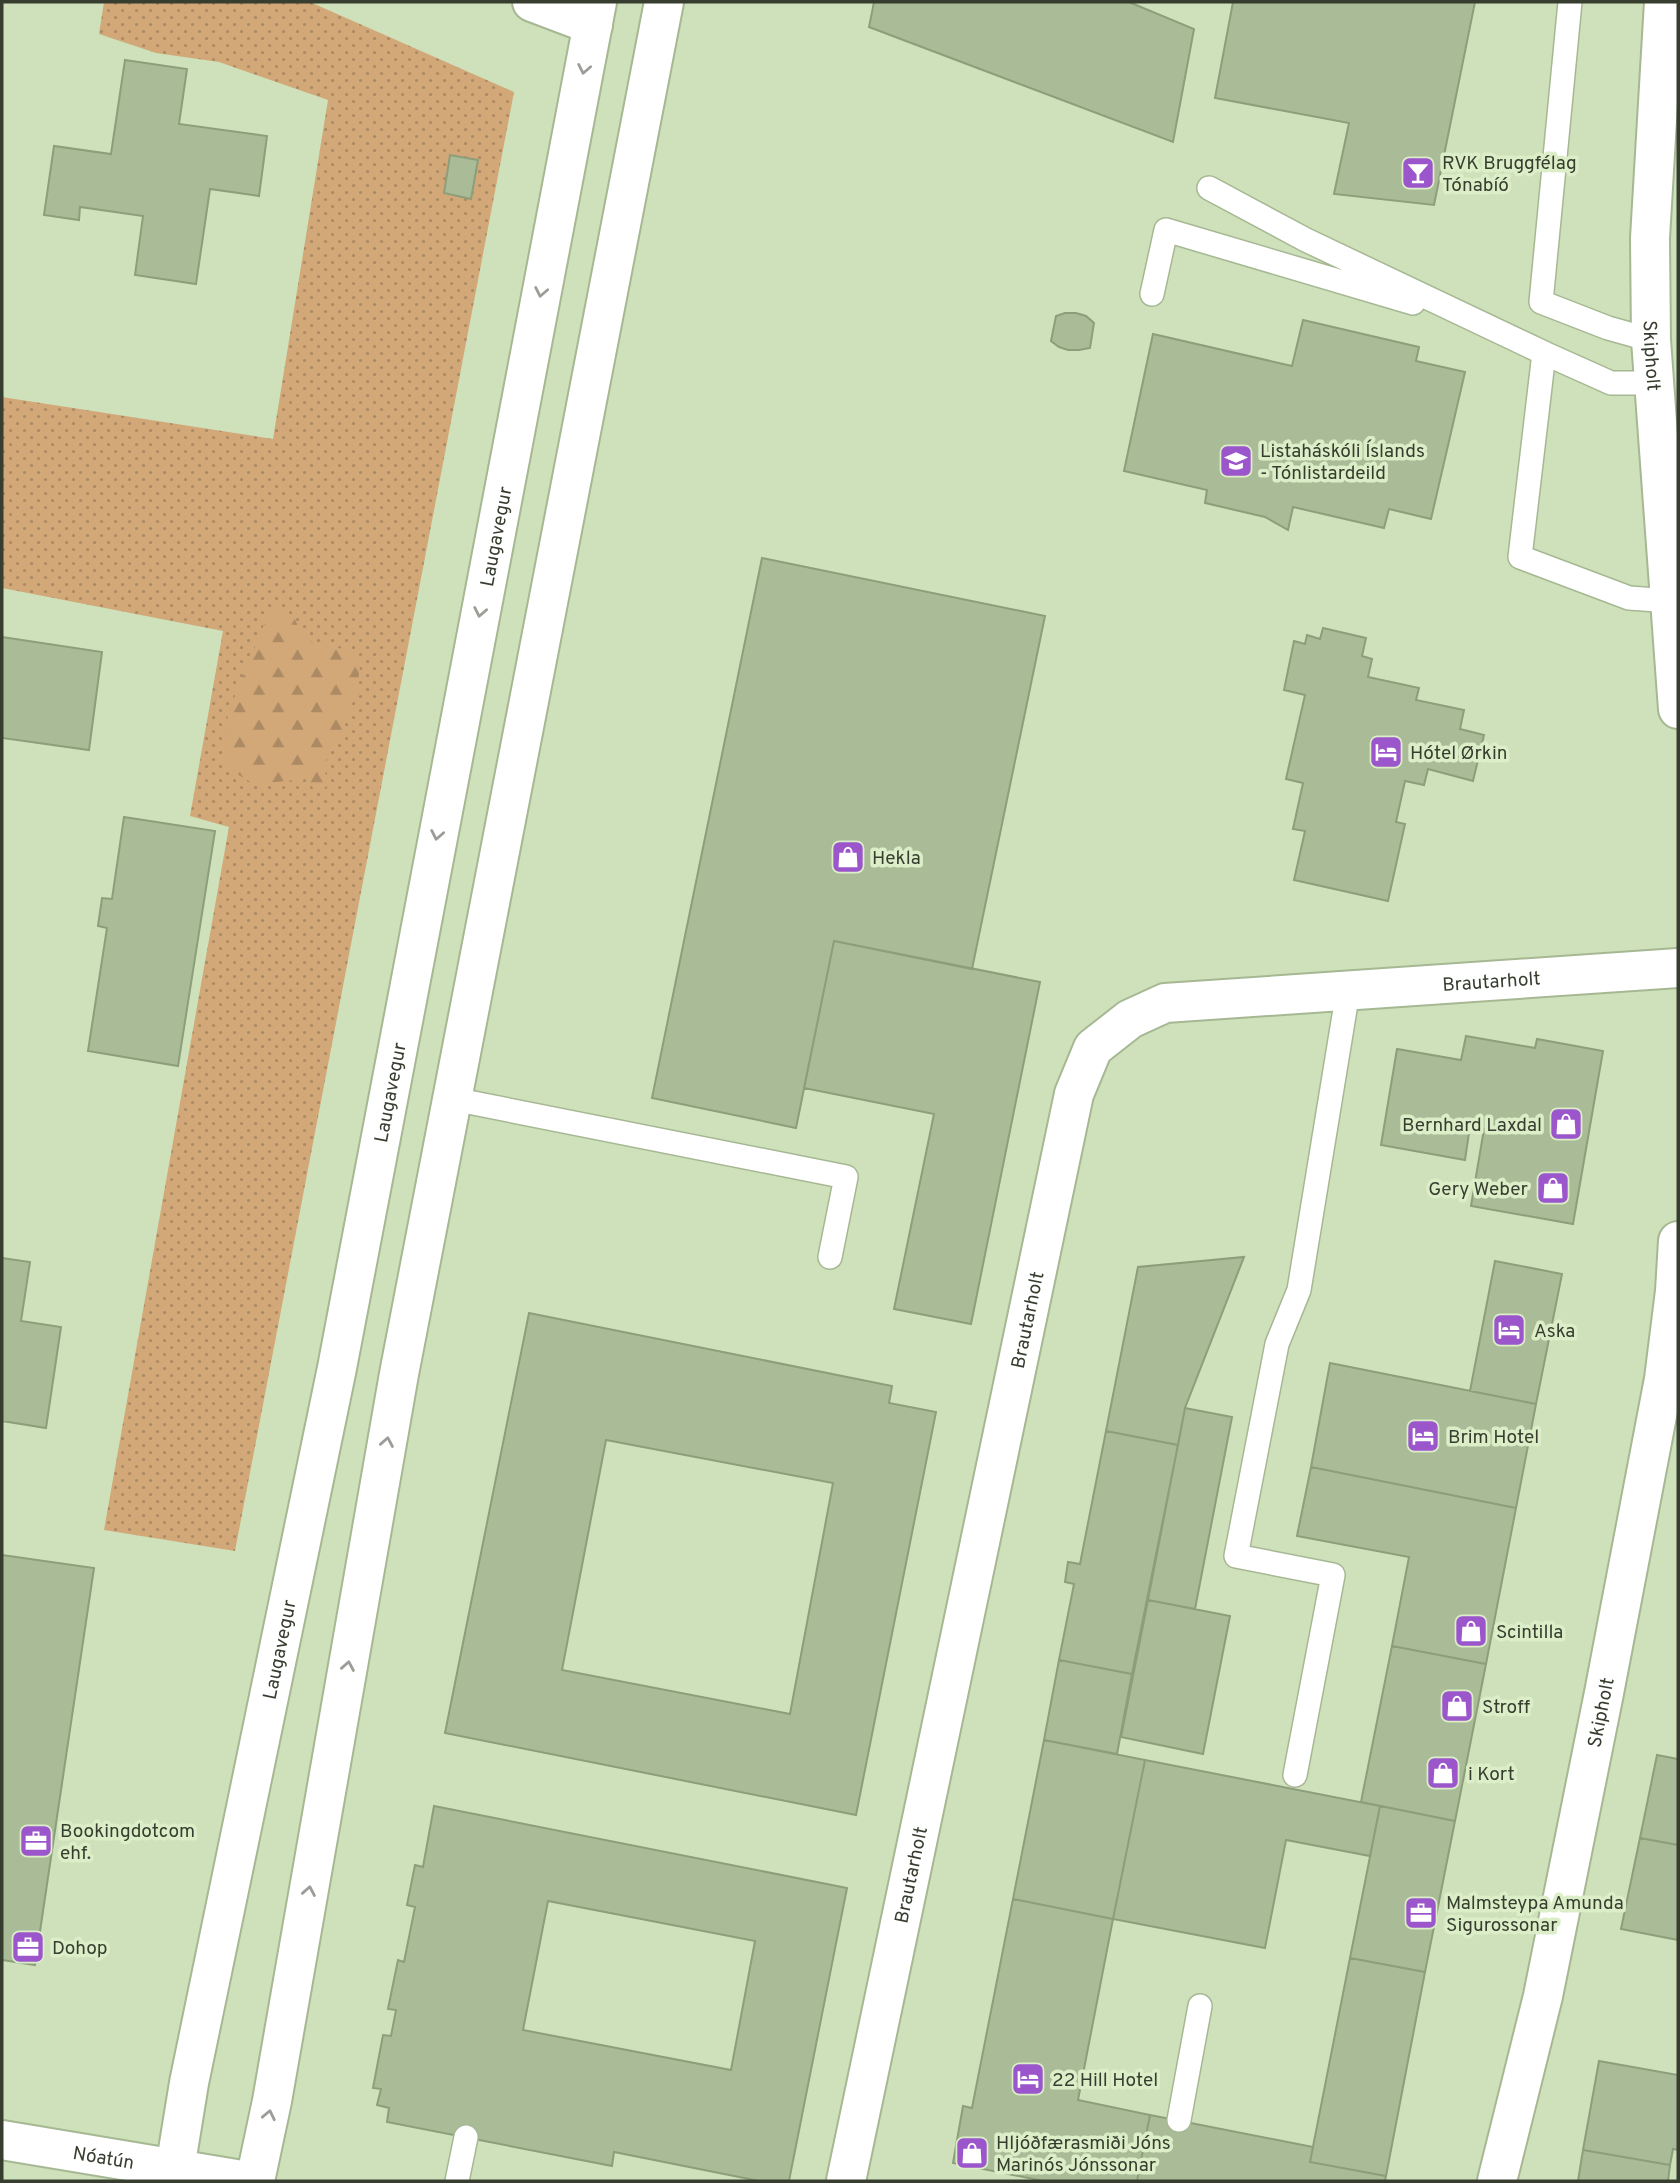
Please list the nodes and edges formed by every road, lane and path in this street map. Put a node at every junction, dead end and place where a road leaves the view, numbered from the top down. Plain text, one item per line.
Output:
1 (532, 2) edge
2 (664, 2) edge
3 (1570, 2) edge
4 (1664, 2) edge
5 (595, 13) edge
6 (1209, 188) dead end
7 (1152, 294) dead end
8 (1480, 323) junction
9 (1651, 340) junction
10 (1544, 353) junction
11 (1653, 383) junction
12 (1671, 601) junction
13 (1678, 709) edge
14 (1678, 968) edge
15 (1348, 991) junction
16 (453, 1099) junction
17 (1678, 1241) edge
18 (830, 1257) dead end
19 (1295, 1774) dead end
20 (1200, 2006) dead end
21 (1179, 2120) dead end
22 (466, 2137) dead end
23 (2, 2140) edge
24 (174, 2175) edge
25 (248, 2181) edge
26 (255, 2181) edge
27 (457, 2181) edge
28 (846, 2181) edge
29 (1497, 2181) edge

1 - 5 main road
2 - 16 main road
3 - 9 lane
4 - 9 main road, Skipholt
5 -> 24 main road, Laugavegur
6 - 8 lane
7 - 8 lane
8 - 10 lane
9 - 11 main road, Skipholt
10 - 11 lane
10 - 12 lane
11 - 12 main road, Skipholt
12 - 13 main road, Skipholt
14 - 15 main road, Brautarholt
15 - 19 lane
15 - 28 main road, Brautarholt
16 - 18 lane
26 -> 16 main road
17 - 29 main road, Skipholt
20 - 21 lane
22 - 27 lane
23 - 24 main road, Nóatún
24 - 25 main road, Nóatún

